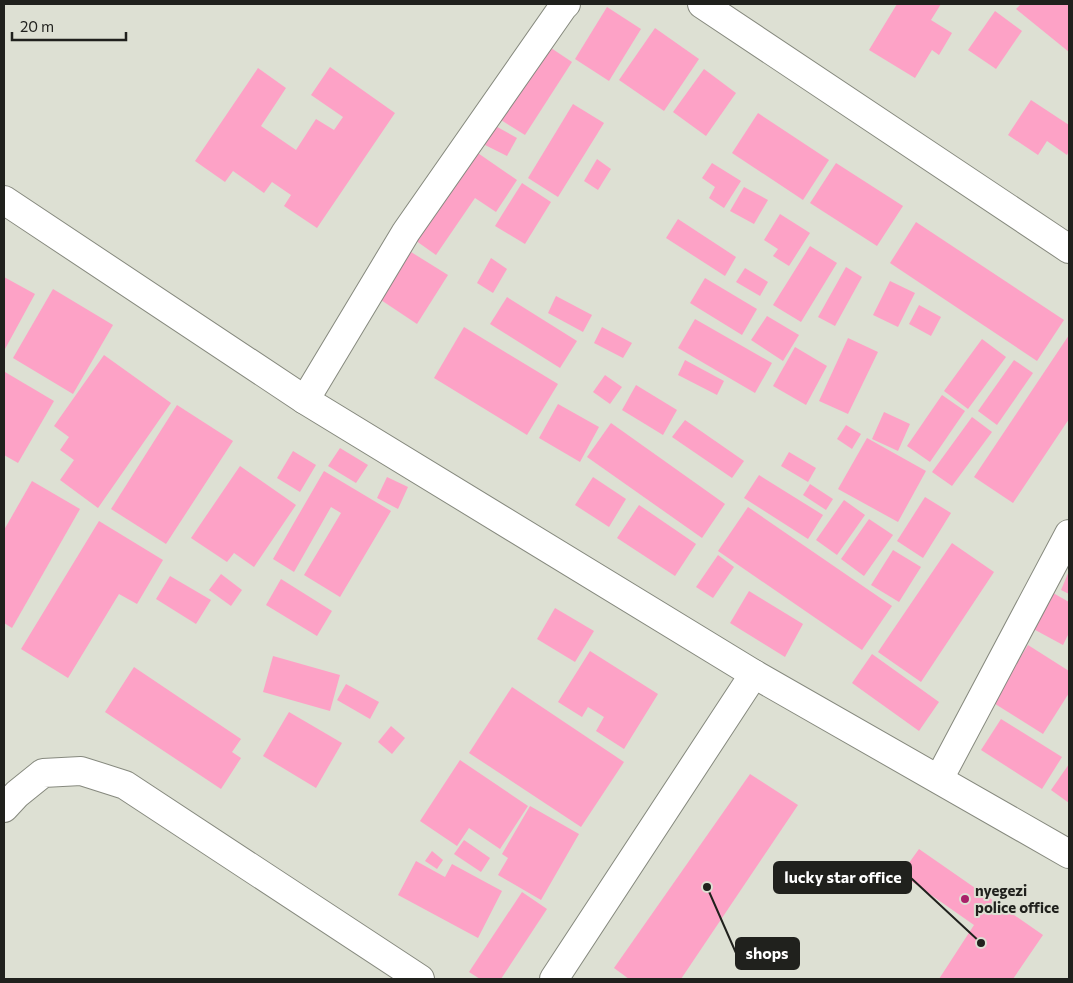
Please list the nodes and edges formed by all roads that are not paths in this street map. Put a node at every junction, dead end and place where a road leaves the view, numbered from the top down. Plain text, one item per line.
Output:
1 (566, 4) edge
2 (702, 4) edge
3 (4, 200) edge
4 (1069, 249) edge
5 (305, 400) junction
6 (1069, 534) edge
7 (754, 674) junction
8 (940, 780) junction
9 (4, 808) edge
10 (1069, 854) edge
11 (420, 979) edge
12 (554, 979) edge

1 - 5 street
2 - 4 street
3 - 5 street
5 - 7 street
6 - 8 street
7 - 8 street
7 - 12 street
8 - 10 street
9 - 11 street

